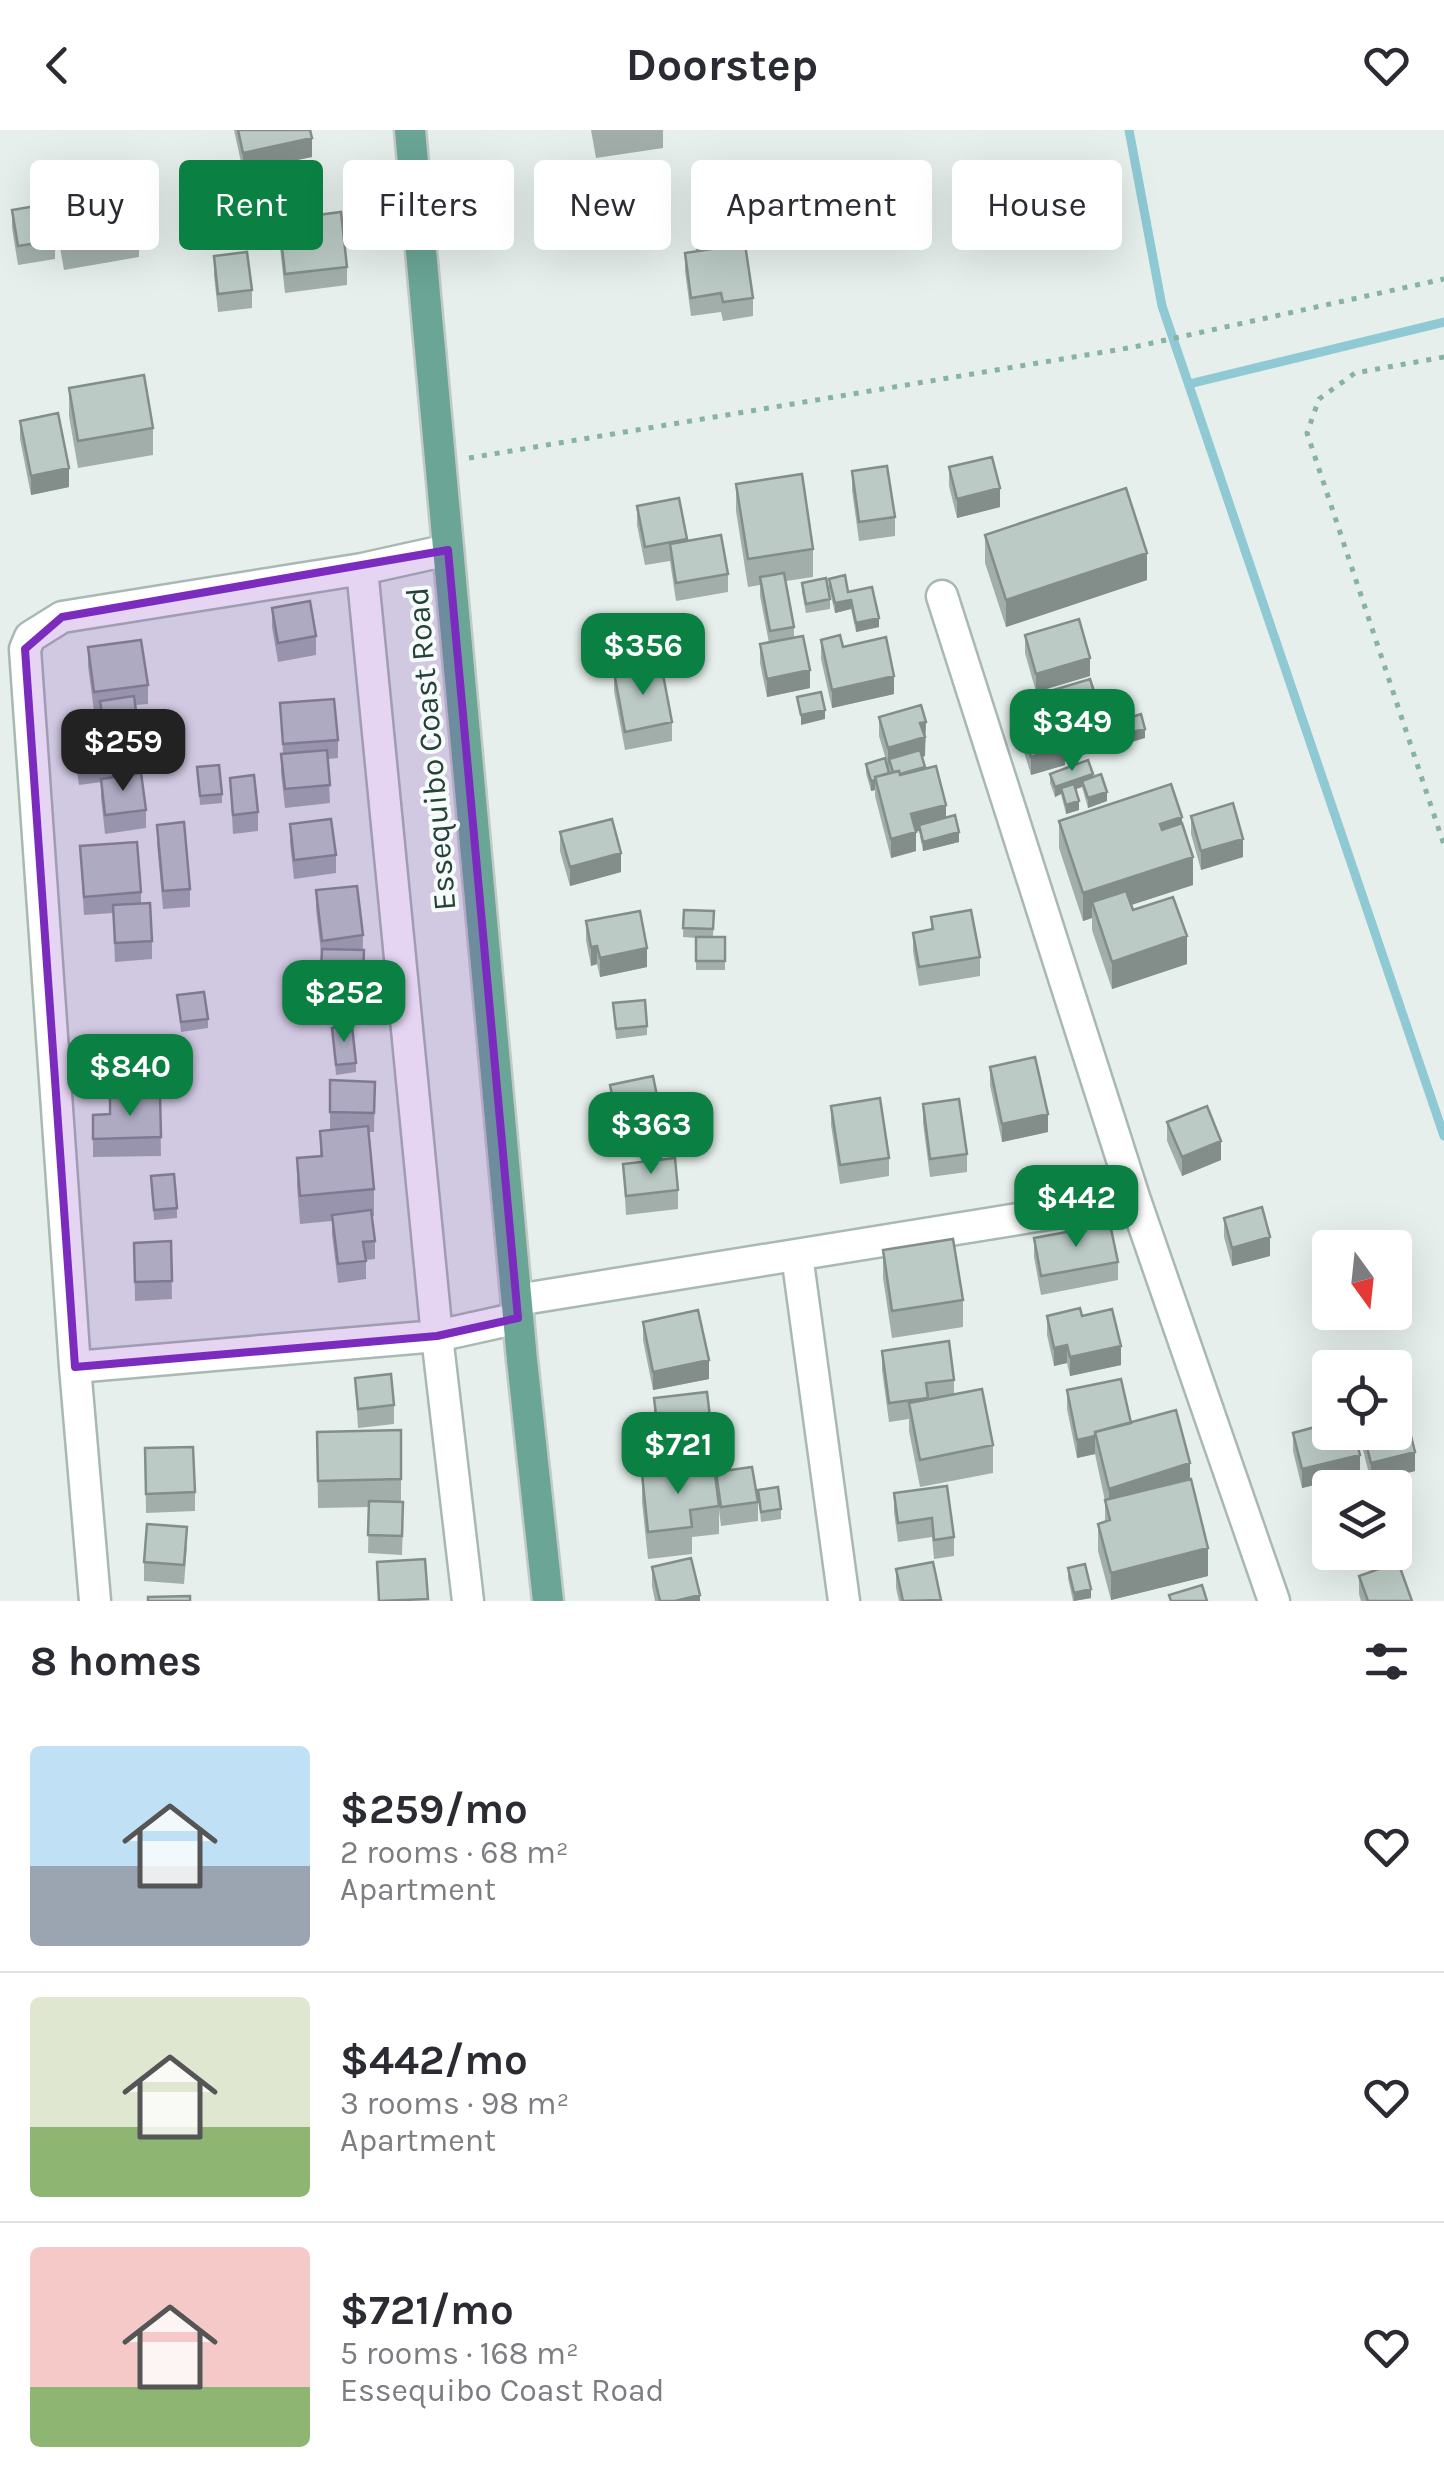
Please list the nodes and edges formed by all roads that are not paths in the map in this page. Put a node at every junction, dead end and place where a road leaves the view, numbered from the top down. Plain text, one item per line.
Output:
1 (410, 130) edge
2 (448, 550) junction
3 (362, 569) junction
4 (942, 596) dead end
5 (1135, 1200) junction
6 (798, 1256) junction
7 (517, 1309) junction
8 (437, 1336) junction
9 (75, 1366) junction
10 (96, 1601) edge
11 (468, 1601) edge
12 (548, 1601) edge
13 (844, 1601) edge
14 (1274, 1601) edge

1 - 2 main road, Essequibo Coast Road
2 - 3 street
2 - 7 main road, Essequibo Coast Road
3 - 8 street
3 - 9 street
4 - 5 street
5 - 6 street
5 - 14 street
6 - 7 street
6 - 13 street
7 - 8 street
7 - 12 main road, Essequibo Coast Road
8 - 9 street
8 - 11 street
9 - 10 street

